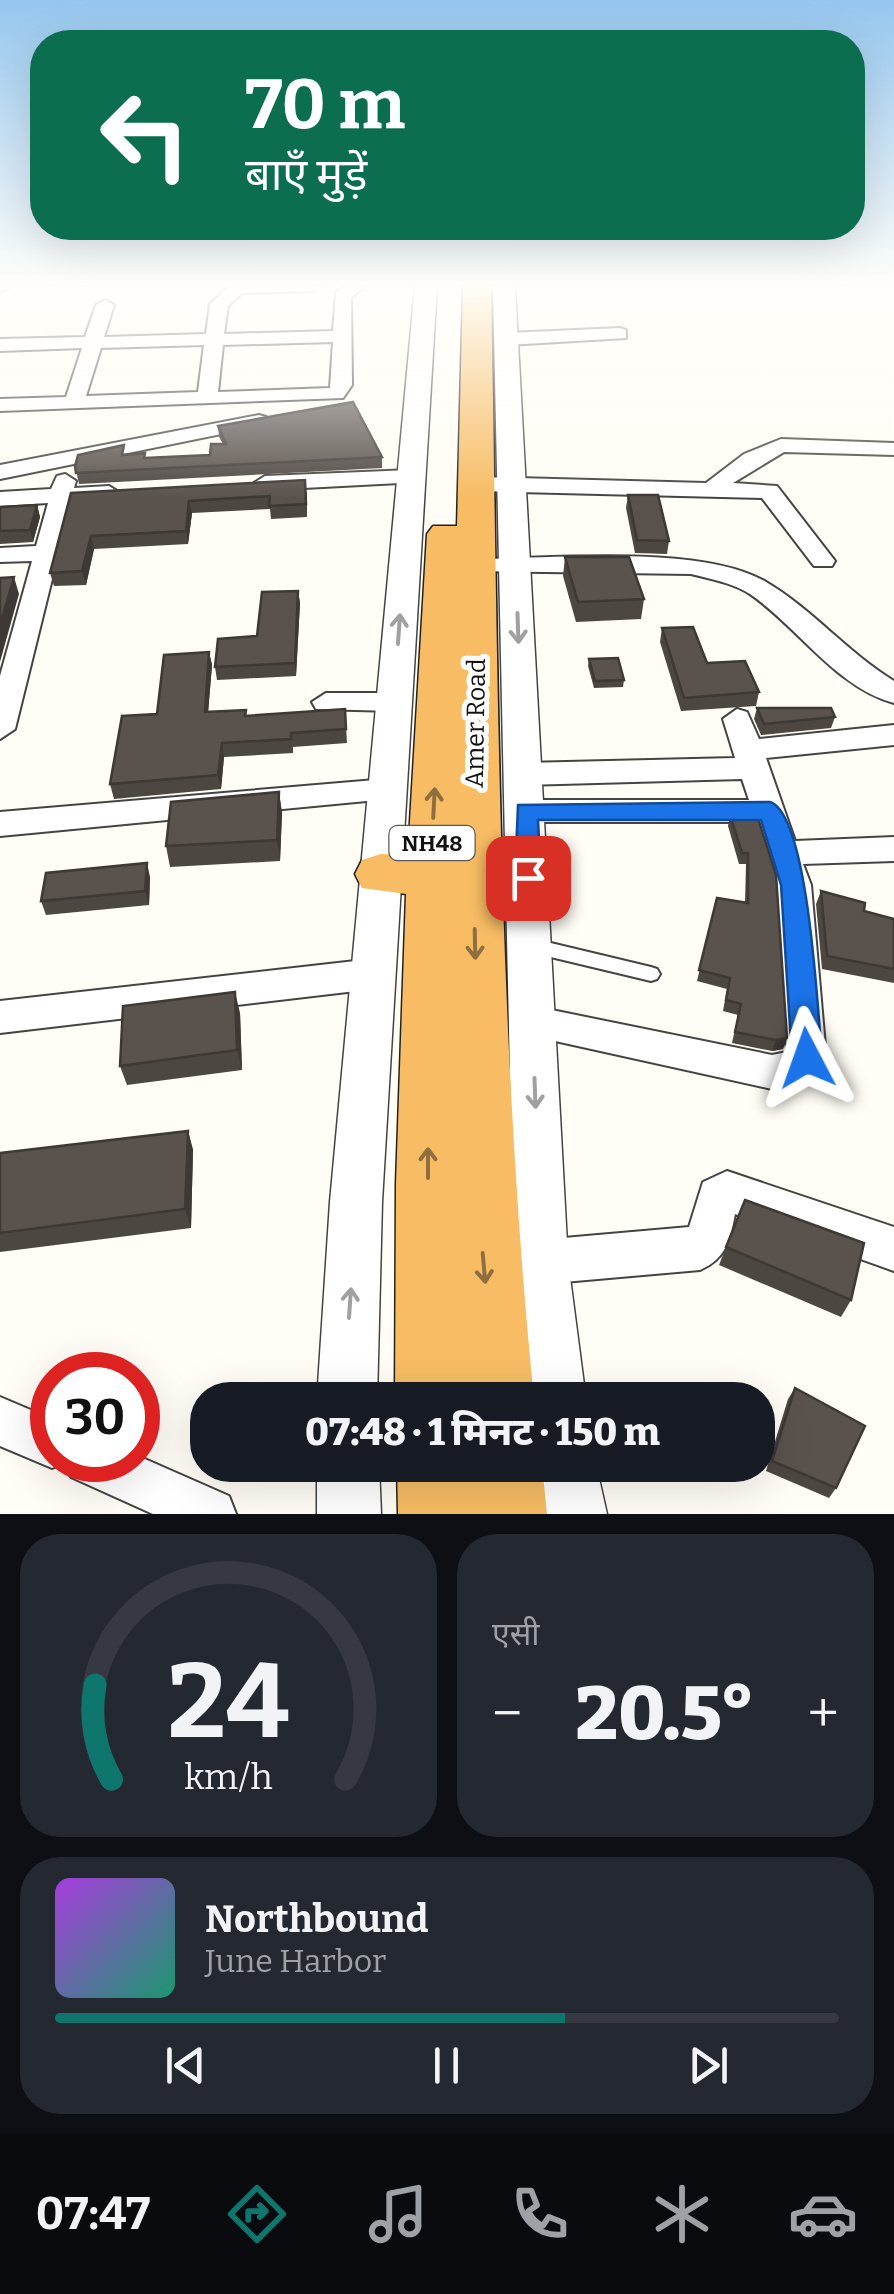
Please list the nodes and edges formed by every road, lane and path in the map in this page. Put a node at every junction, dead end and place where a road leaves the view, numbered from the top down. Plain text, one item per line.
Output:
1 (89, 357) edge
2 (213, 357) edge
3 (342, 357) edge
4 (421, 357) edge
5 (481, 357) edge
6 (491, 357) edge
7 (336, 394) junction
8 (207, 398) junction
9 (74, 402) junction
10 (0, 405) edge
11 (894, 449) edge
12 (70, 458) junction
13 (0, 472) edge
14 (412, 476) junction
15 (241, 485) edge
16 (494, 485) junction
17 (714, 487) junction
18 (136, 491) edge
19 (61, 496) junction
20 (0, 499) edge
21 (45, 554) junction
22 (0, 555) edge
23 (823, 560) dead end
24 (496, 566) junction
25 (894, 694) edge
26 (326, 702) dead end
27 (394, 702) junction
28 (0, 730) edge
29 (894, 734) edge
30 (747, 746) junction
31 (388, 790) junction
32 (525, 793) junction
33 (770, 811) junction
34 (0, 824) edge
35 (894, 850) edge
36 (786, 853) junction
37 (406, 875) junction
38 (530, 945) junction
39 (373, 974) junction
40 (651, 974) dead end
41 (0, 1017) edge
42 (532, 1022) junction
43 (894, 1249) edge
44 (541, 1262) junction
45 (348, 1382) edge
46 (432, 1382) edge
47 (495, 1382) edge
48 (554, 1382) edge
49 (0, 1421) edge
50 (30, 1434) edge
51 (138, 1482) edge
52 (348, 1482) edge
53 (437, 1482) edge
54 (504, 1482) edge
55 (568, 1482) edge
56 (211, 1514) edge
57 (349, 1514) edge
58 (438, 1514) edge
59 (507, 1514) edge
60 (575, 1514) edge

1 - 9 street
2 - 8 street
3 - 7 street
4 - 14 street
37 -> 5 highway, Amer Road / NH48
6 - 16 highway, Amer Road / NH48
7 - 8 street
7 - 12 street
8 - 9 street
9 - 10 street
11 - 17 street
12 - 13 street
12 - 19 street
14 - 15 street
27 -> 14 street
16 - 17 street
16 - 24 highway, Amer Road / NH48
17 - 23 street
18 - 19 street
19 - 20 street
19 - 21 street
21 - 22 street
21 - 28 street
24 - 25 street
24 -> 32 street
24 -> 47 highway, Amer Road / NH48
26 - 27 street
27 - 31 street
29 - 30 street
30 - 32 street
30 - 33 street
31 - 34 street
31 - 37 street
32 - 33 street
32 - 38 street
33 - 36 street
35 - 36 street
36 - 42 street
37 - 39 street
46 -> 37 highway, Amer Road / NH48
38 - 40 lane
38 - 42 street
39 - 41 street
45 -> 39 street
42 -> 44 street
43 - 44 street
44 - 48 street
49 - 50 street
51 - 56 street
52 - 57 street
53 - 58 highway
54 - 59 highway
55 - 60 street

